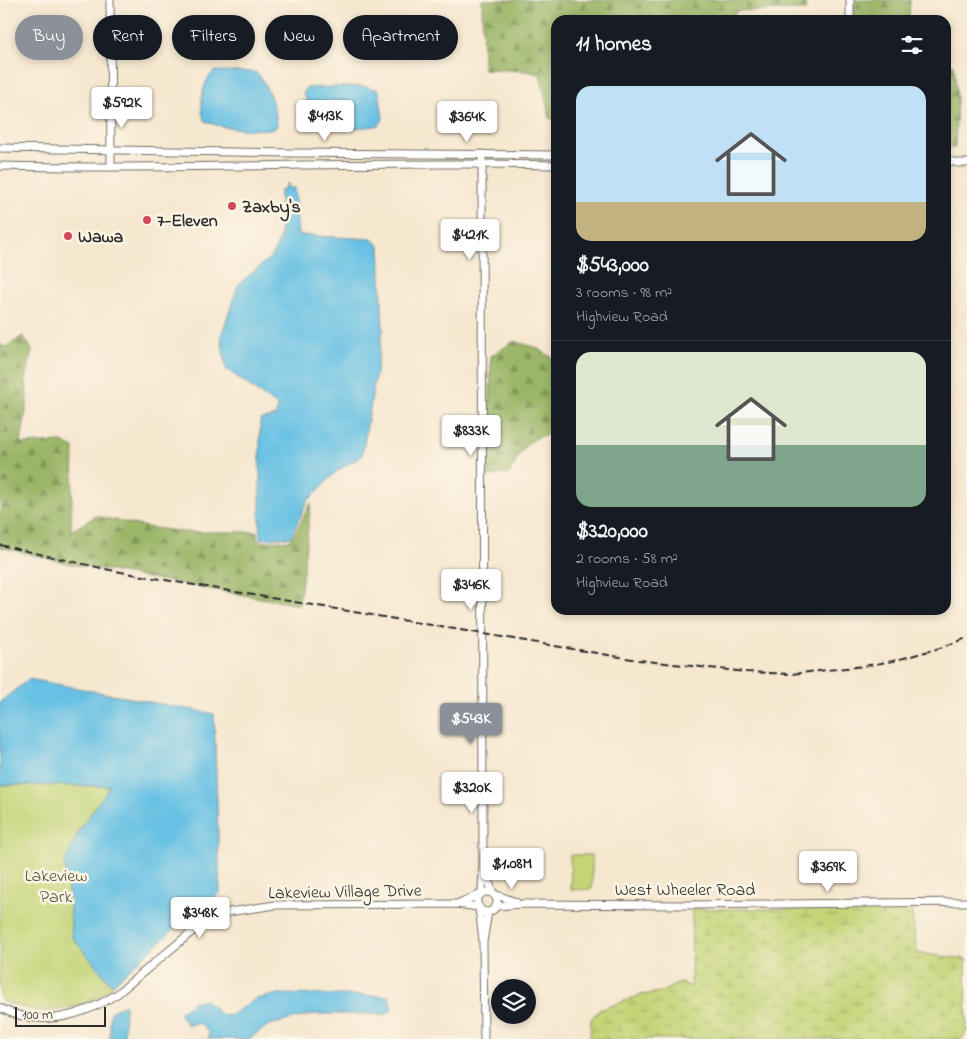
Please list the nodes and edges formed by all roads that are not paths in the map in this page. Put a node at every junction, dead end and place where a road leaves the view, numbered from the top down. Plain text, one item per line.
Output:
1 (110, 0) edge
2 (850, 0) edge
3 (850, 15) edge
4 (0, 148) edge
5 (111, 150) junction
6 (482, 154) junction
7 (551, 155) edge
8 (951, 161) edge
9 (958, 163) junction
10 (967, 163) edge
11 (482, 164) junction
12 (551, 165) edge
13 (951, 165) edge
14 (0, 166) edge
15 (111, 168) junction
16 (483, 866) junction
17 (480, 894) junction
18 (493, 894) junction
19 (967, 902) edge
20 (456, 904) junction
21 (524, 904) junction
22 (496, 906) junction
23 (479, 908) junction
24 (488, 912) junction
25 (484, 942) junction
26 (0, 1008) edge
27 (484, 1039) edge

1 - 5 street
2 - 3 street
4 - 5 street
5 - 6 street
5 - 15 street
6 - 7 street
6 - 11 street
8 - 9 street
9 - 10 street
9 - 13 street
11 - 12 street
11 - 15 street
11 - 16 street
14 - 15 street
16 - 17 street
16 - 18 street
17 - 18 street
17 - 20 street, Lakeview Village Drive
17 - 23 street
18 - 21 street, West Wheeler Road
18 - 22 street
19 - 21 street, West Wheeler Road
20 - 23 street, Lakeview Village Drive
20 - 26 street, Lakeview Village Drive
21 - 22 street, West Wheeler Road
22 - 24 street
23 - 24 street
23 - 25 street
24 - 25 street
25 - 27 street

